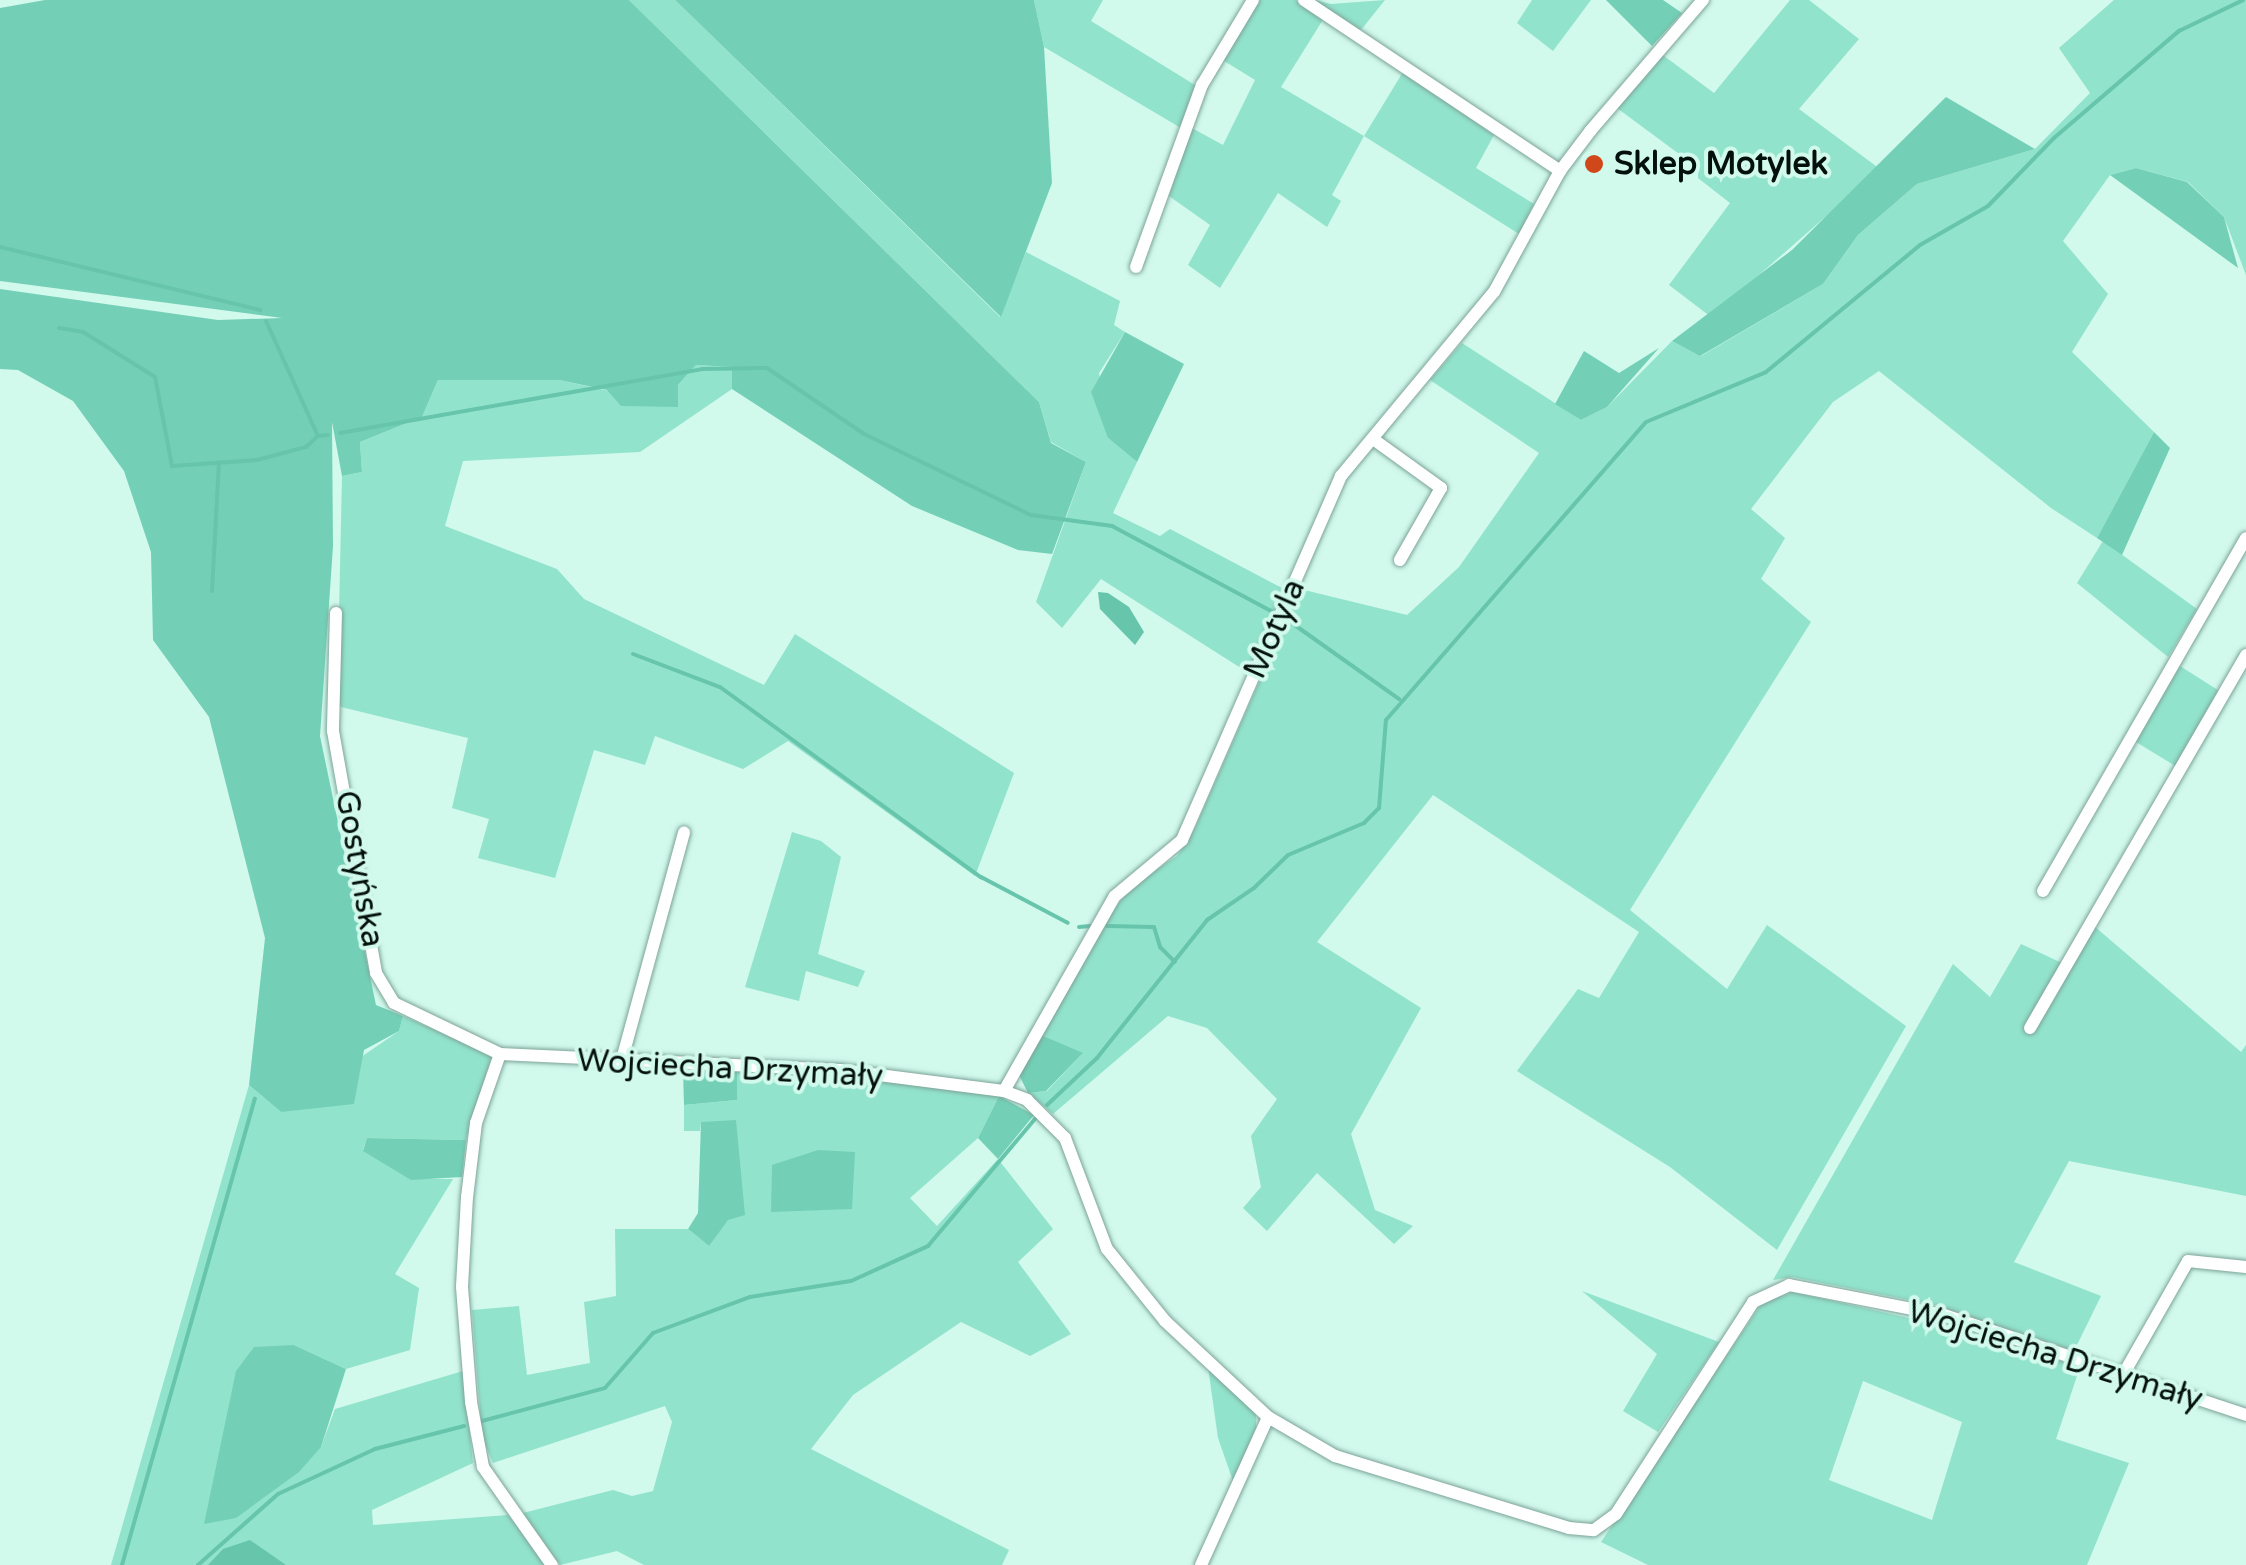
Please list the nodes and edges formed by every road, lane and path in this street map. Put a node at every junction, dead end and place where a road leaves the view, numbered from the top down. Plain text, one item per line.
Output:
1 (1253, 0) edge
2 (1304, 0) edge
3 (1703, 0) edge
4 (1560, 171) junction
5 (1136, 267) dead end
6 (1373, 438) junction
7 (2246, 538) edge
8 (1400, 560) dead end
9 (336, 613) dead end
10 (2246, 655) edge
11 (684, 832) dead end
12 (2043, 891) dead end
13 (2030, 1028) dead end
14 (500, 1054) junction
15 (622, 1064) junction
16 (1004, 1091) junction
17 (2246, 1268) edge
18 (2124, 1375) junction
19 (2246, 1415) edge
20 (1268, 1417) junction
21 (552, 1565) edge
22 (1200, 1565) edge

1 - 5 street
2 - 4 street
3 - 4 street, Motyla
4 - 6 street, Motyla
6 - 8 street
6 - 16 street, Motyla
7 - 12 street
9 - 14 street, Gostyńska
10 - 13 street
11 - 15 street
14 - 15 street, Wojciecha Drzymały
14 - 21 street
15 - 16 street, Wojciecha Drzymały
16 - 20 street, Wojciecha Drzymały
17 - 18 street
18 - 19 street, Wojciecha Drzymały
18 - 20 street, Wojciecha Drzymały
20 - 22 street

